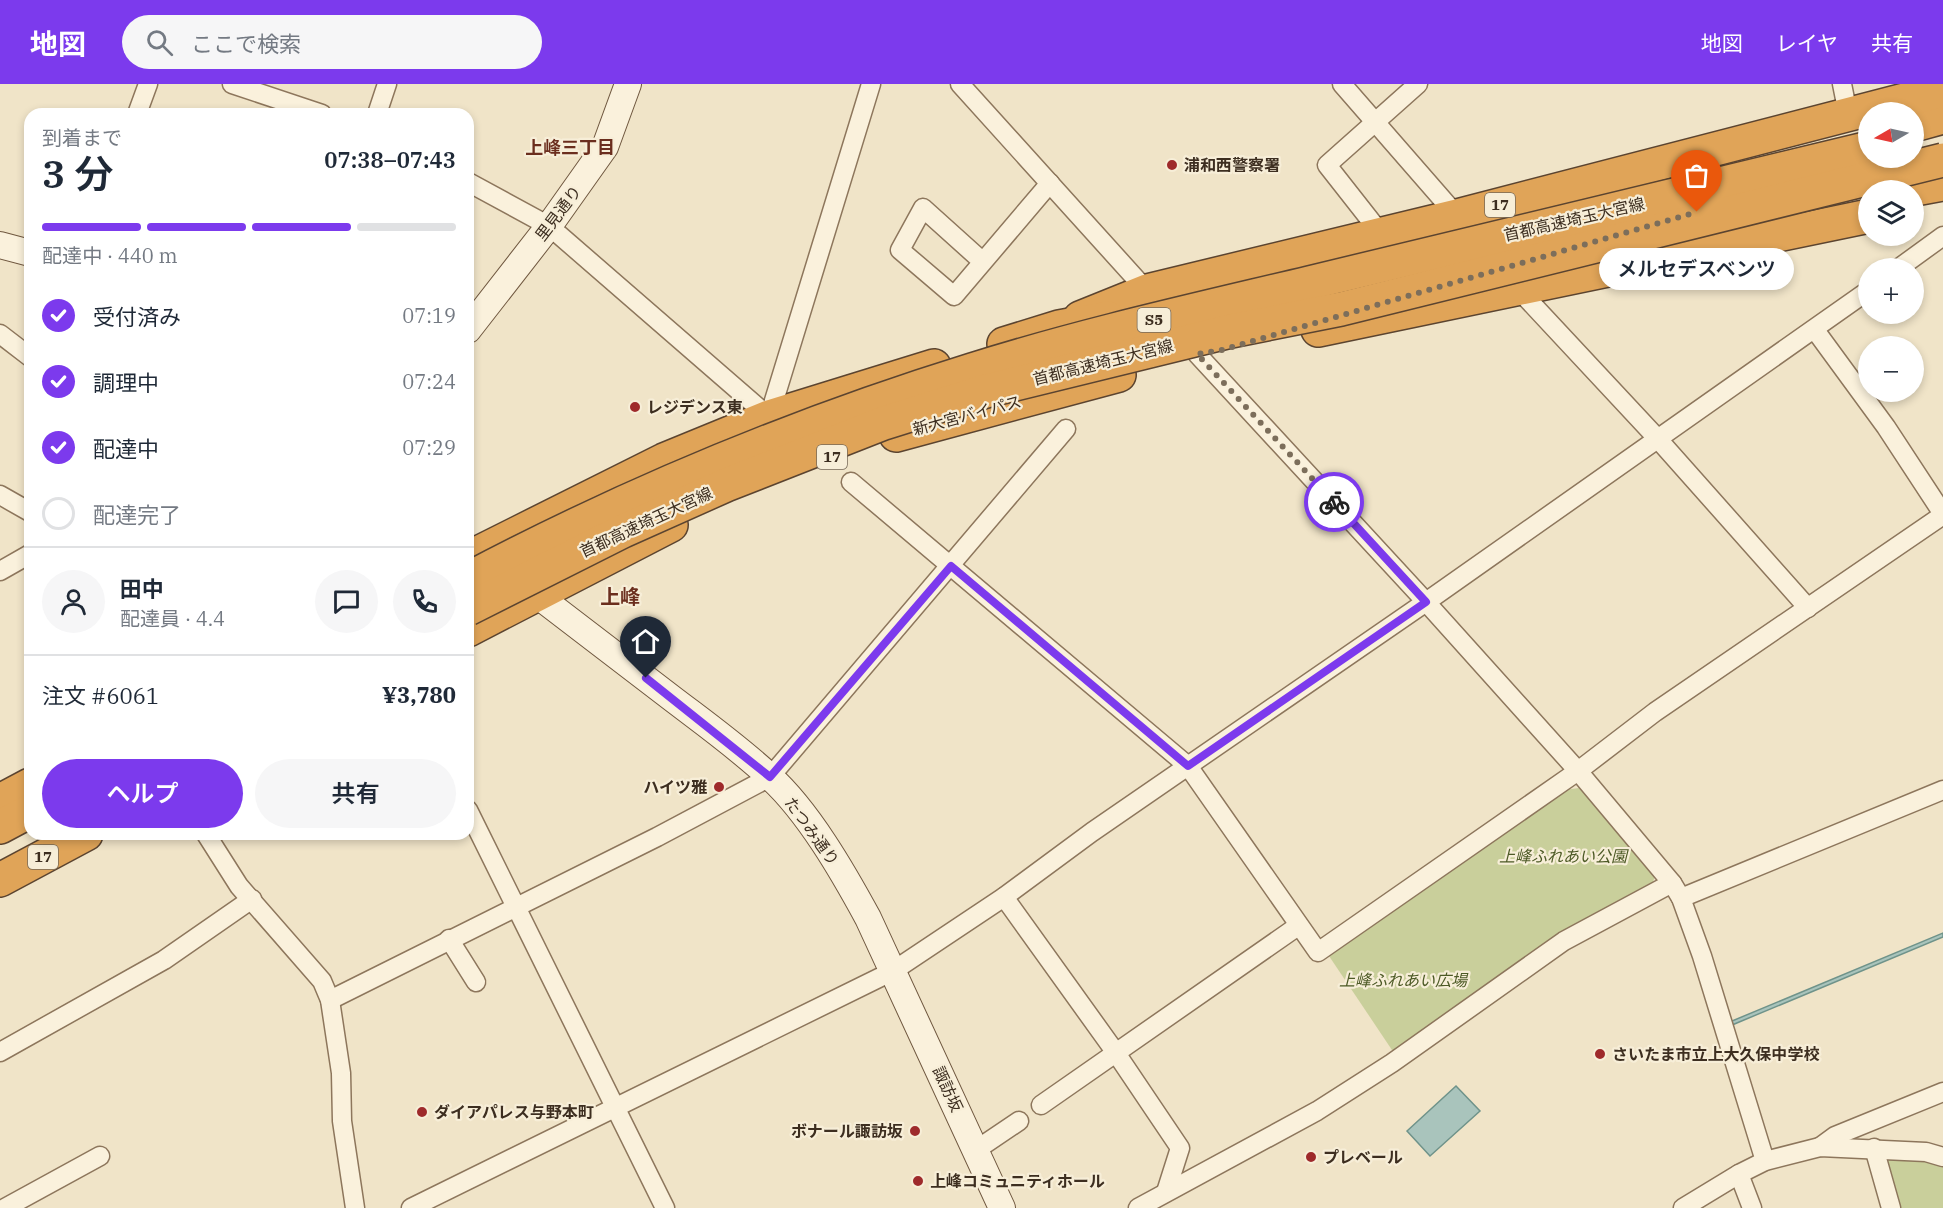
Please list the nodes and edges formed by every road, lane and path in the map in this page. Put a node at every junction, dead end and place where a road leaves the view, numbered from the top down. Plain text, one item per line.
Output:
1 (148, 84) edge
2 (232, 84) edge
3 (387, 84) edge
4 (628, 84) edge
5 (871, 84) edge
6 (960, 84) edge
7 (1342, 84) edge
8 (1418, 84) edge
9 (1943, 90) edge
10 (1845, 99) edge
11 (139, 108) edge
12 (304, 108) edge
13 (379, 108) edge
14 (1943, 117) edge
15 (1376, 121) junction
16 (1924, 122) edge
17 (1943, 130) edge
18 (1924, 135) edge
19 (1943, 136) edge
20 (1924, 141) edge
21 (1858, 146) edge
22 (1943, 149) edge
23 (1858, 151) edge
24 (1924, 154) edge
25 (1858, 157) edge
26 (1831, 158) junction
27 (1943, 160) edge
28 (1869, 168) edge
29 (1050, 183) junction
30 (1943, 184) edge
31 (474, 185) edge
32 (1924, 187) edge
33 (1858, 201) edge
34 (1943, 201) edge
35 (1924, 205) edge
36 (1457, 216) junction
37 (1858, 218) edge
38 (549, 226) junction
39 (1382, 235) junction
40 (1943, 236) edge
41 (0, 245) edge
42 (24, 251) edge
43 (1913, 258) edge
44 (983, 262) junction
45 (1518, 289) junction
46 (1161, 298) junction
47 (1858, 298) edge
48 (1341, 309) junction
49 (474, 322) edge
50 (1815, 330) junction
51 (0, 334) edge
52 (24, 352) edge
53 (1210, 352) junction
54 (769, 417) junction
55 (1066, 429) dead end
56 (1657, 438) junction
57 (851, 482) dead end
58 (0, 495) edge
59 (24, 509) edge
60 (1943, 515) edge
61 (474, 556) edge
62 (24, 557) edge
63 (474, 557) edge
64 (474, 560) edge
65 (951, 566) junction
66 (0, 571) edge
67 (536, 594) junction
68 (1426, 602) junction
69 (474, 606) edge
70 (1808, 608) junction
71 (474, 627) edge
72 (1188, 766) junction
73 (1578, 771) junction
74 (770, 777) junction
75 (24, 788) edge
76 (1943, 790) edge
77 (0, 801) edge
78 (24, 814) edge
79 (474, 822) edge
80 (0, 827) edge
81 (29, 840) edge
82 (75, 840) edge
83 (210, 840) edge
84 (0, 855) edge
85 (0, 880) edge
86 (1677, 890) junction
87 (1004, 897) junction
88 (252, 899) junction
89 (516, 906) junction
90 (1298, 926) junction
91 (449, 939) junction
92 (893, 971) junction
93 (476, 982) dead end
94 (330, 1000) junction
95 (0, 1052) edge
96 (1116, 1053) junction
97 (1943, 1092) edge
98 (1041, 1105) dead end
99 (615, 1108) junction
100 (1018, 1120) dead end
101 (1820, 1147) junction
102 (1874, 1148) junction
103 (976, 1150) junction
104 (100, 1156) dead end
105 (1943, 1157) edge
106 (1765, 1161) junction
107 (1739, 1174) junction
108 (1166, 1192) junction
109 (5, 1208) edge
110 (355, 1208) edge
111 (411, 1208) edge
112 (665, 1208) edge
113 (1002, 1208) edge
114 (1138, 1208) edge
115 (1683, 1208) edge
116 (1752, 1208) edge
117 (1891, 1208) edge

1 - 11 street
2 - 12 street
3 - 13 street
4 - 38 main road, 里見通り
5 - 54 street
6 - 29 street
7 - 15 street
8 - 15 street
9 - 10 highway, 17
10 - 36 highway, 17
14 - 16 highway
15 - 36 street
15 - 39 street
17 - 18 highway
19 - 20 highway
21 - 26 highway, bridge
22 - 24 highway, 新大宮バイパス / 17
23 - 26 highway, 首都高速埼玉大宮線 / S5, bridge
25 - 46 highway, 17
26 - 63 highway, 首都高速埼玉大宮線 / S5, bridge
27 - 48 highway, 首都高速埼玉大宮線 / S5, bridge
28 - 53 highway, 新大宮バイパス / 17
29 - 44 street
29 - 46 street
30 - 32 highway
31 - 38 street
33 - 48 highway, bridge
34 - 35 highway
36 - 39 highway, 17
37 - 45 highway, 17
38 - 49 main road, 里見通り
38 - 54 street
39 - 46 highway, 17
40 - 43 street
41 - 42 main road
44 - 44 street
45 - 53 highway, 17
45 - 56 street
46 - 54 highway, 17
47 - 50 street
48 - 69 highway, 首都高速埼玉大宮線 / S5, bridge
50 - 56 street
50 - 60 street
51 - 52 street
53 - 67 highway, 新大宮バイパス / 17
53 - 68 street
54 - 61 highway, 17
55 - 65 street
56 - 68 street
56 - 70 street
57 - 65 street
58 - 59 street
60 - 70 street
62 - 66 street
64 - 67 main road, たつみ通り
65 - 72 street
65 - 74 street
67 - 71 highway, 新大宮バイパス / 17
67 - 74 main road, たつみ通り
68 - 72 street
68 - 73 street
70 - 73 street
72 - 87 street
72 - 90 street
73 - 86 street
73 - 90 street
74 - 89 street
74 - 92 main road, たつみ通り
75 - 77 highway
76 - 86 street
78 - 80 highway
79 - 89 street
81 - 84 highway
82 - 85 highway, 17
83 - 88 street
86 - 106 street
86 - 108 street
87 - 92 street
87 - 96 street
88 - 94 street
88 - 95 street
89 - 91 street
89 - 99 street
90 - 96 street
91 - 93 street
91 - 94 street
92 - 99 street
92 - 103 main road, 諏訪坂
94 - 110 street
96 - 98 street
96 - 108 street
97 - 101 street
99 - 111 street
99 - 112 street
100 - 103 street
101 - 102 street
101 - 106 street
102 - 105 street
102 - 117 street
103 - 113 main road, 諏訪坂
104 - 109 street
106 - 107 street
107 - 115 street
107 - 116 street
108 - 114 street

